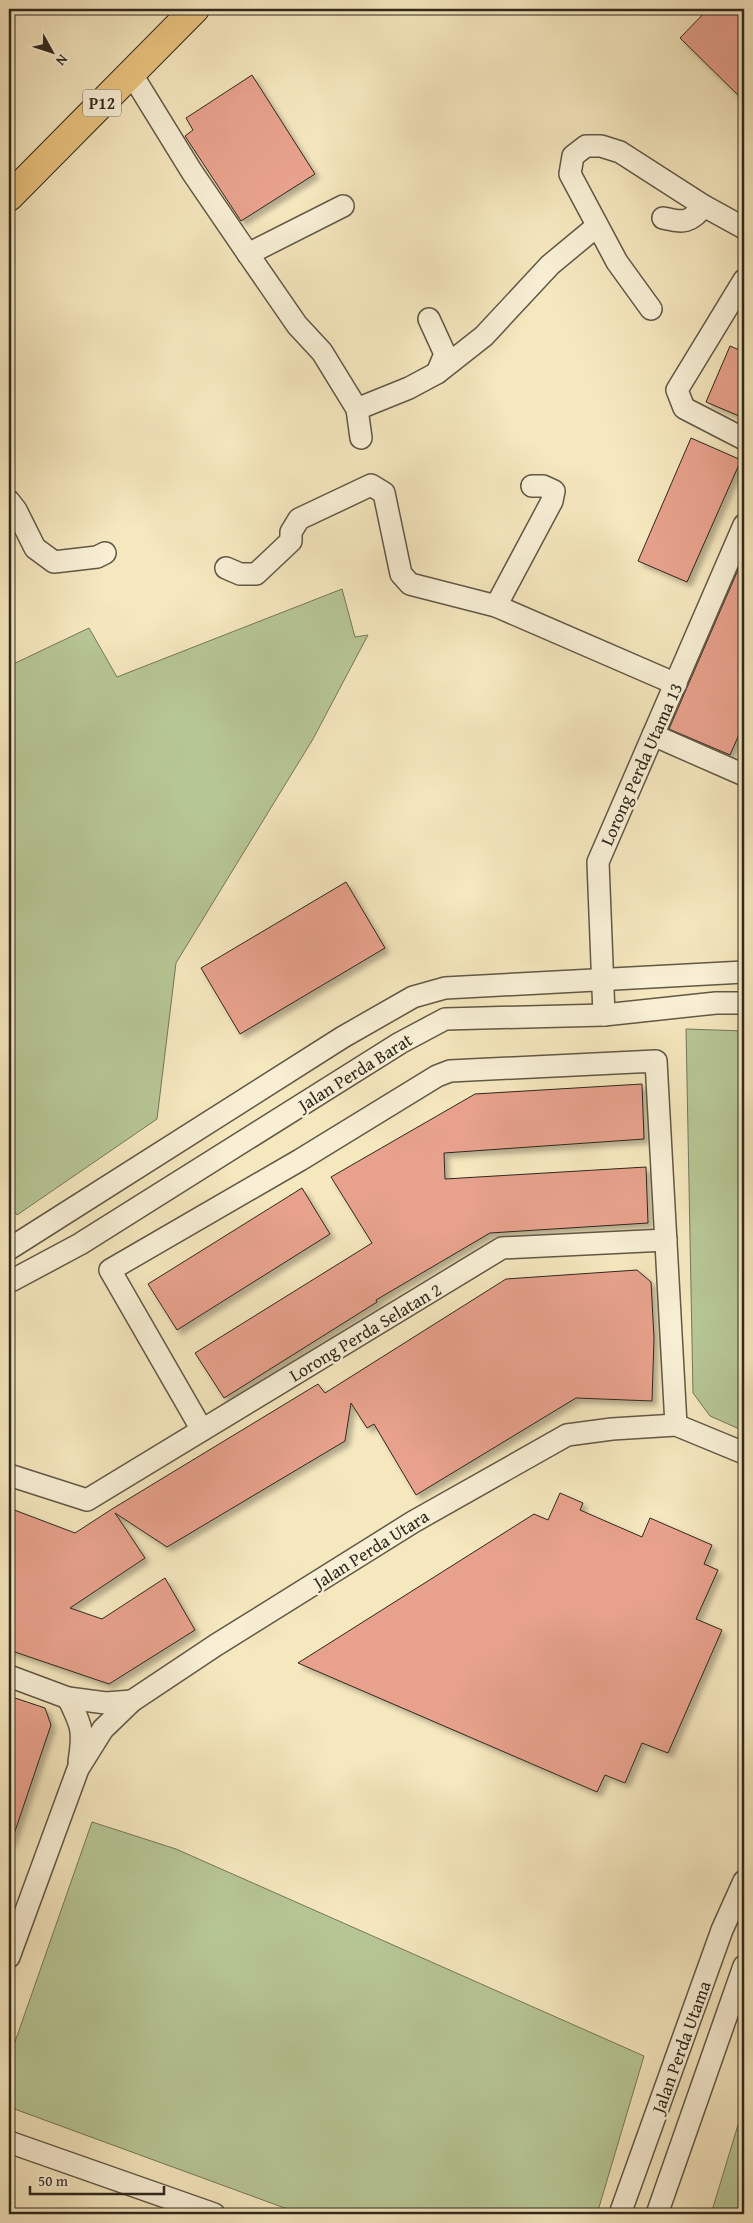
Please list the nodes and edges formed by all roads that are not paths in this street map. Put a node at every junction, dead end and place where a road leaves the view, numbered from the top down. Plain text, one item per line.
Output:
1 (195, 9) edge
2 (131, 73) junction
3 (9, 197) edge
4 (342, 206) dead end
5 (704, 206) junction
6 (663, 218) dead end
7 (597, 226) junction
8 (744, 228) edge
9 (248, 254) junction
10 (744, 280) edge
11 (651, 310) dead end
12 (429, 319) dead end
13 (437, 373) junction
14 (357, 409) junction
15 (362, 438) dead end
16 (744, 439) edge
17 (532, 486) dead end
18 (9, 501) edge
19 (744, 525) edge
20 (105, 553) dead end
21 (226, 568) dead end
22 (496, 606) junction
23 (676, 684) junction
24 (653, 735) junction
25 (744, 775) edge
26 (744, 972) edge
27 (602, 979) junction
28 (744, 1003) edge
29 (385, 1014) junction
30 (604, 1015) junction
31 (400, 1043) junction
32 (666, 1240) junction
33 (9, 1249) edge
34 (9, 1282) edge
35 (676, 1425) junction
36 (202, 1430) junction
37 (744, 1453) edge
38 (9, 1475) edge
39 (9, 1676) edge
40 (68, 1698) junction
41 (132, 1701) junction
42 (78, 1769) junction
43 (744, 1881) edge
44 (9, 1957) edge
45 (744, 1966) edge
46 (9, 2142) edge
47 (214, 2214) edge
48 (620, 2214) edge
49 (657, 2214) edge

1 - 2 main road, P12
2 - 3 main road, P12
2 - 9 street
4 - 9 street
5 - 6 street
5 - 7 street
5 - 8 street
7 - 11 street
7 - 13 street
9 - 14 street
10 - 16 street
12 - 13 street
13 - 14 street
14 - 15 street
17 - 22 street
18 - 20 street
19 - 23 street, Lorong Perda Utama 13
21 - 22 street
22 - 23 street
23 - 24 street, Lorong Perda Utama 13
24 - 25 street
24 - 27 street, Lorong Perda Utama 13
26 - 27 street, Jalan Perda Barat
27 - 29 street, Jalan Perda Barat
27 - 30 street, Lorong Perda Utama 13
28 - 30 street, Jalan Perda Barat
29 - 31 street
29 - 33 street, Jalan Perda Barat
30 - 31 street, Jalan Perda Barat
31 - 34 street, Jalan Perda Barat
32 - 35 street
32 - 36 street, Lorong Perda Selatan 2
32 - 36 street
35 - 37 street, Jalan Perda Utara
35 - 41 street, Jalan Perda Utara
36 - 38 street, Lorong Perda Selatan 2
39 - 40 street, Jalan Perda Utara
40 - 41 street, Jalan Perda Utara
40 - 42 street
41 - 42 street
42 - 44 street
43 - 48 street, Jalan Perda Utama
45 - 49 street, Jalan Perda Utama
46 - 47 street

